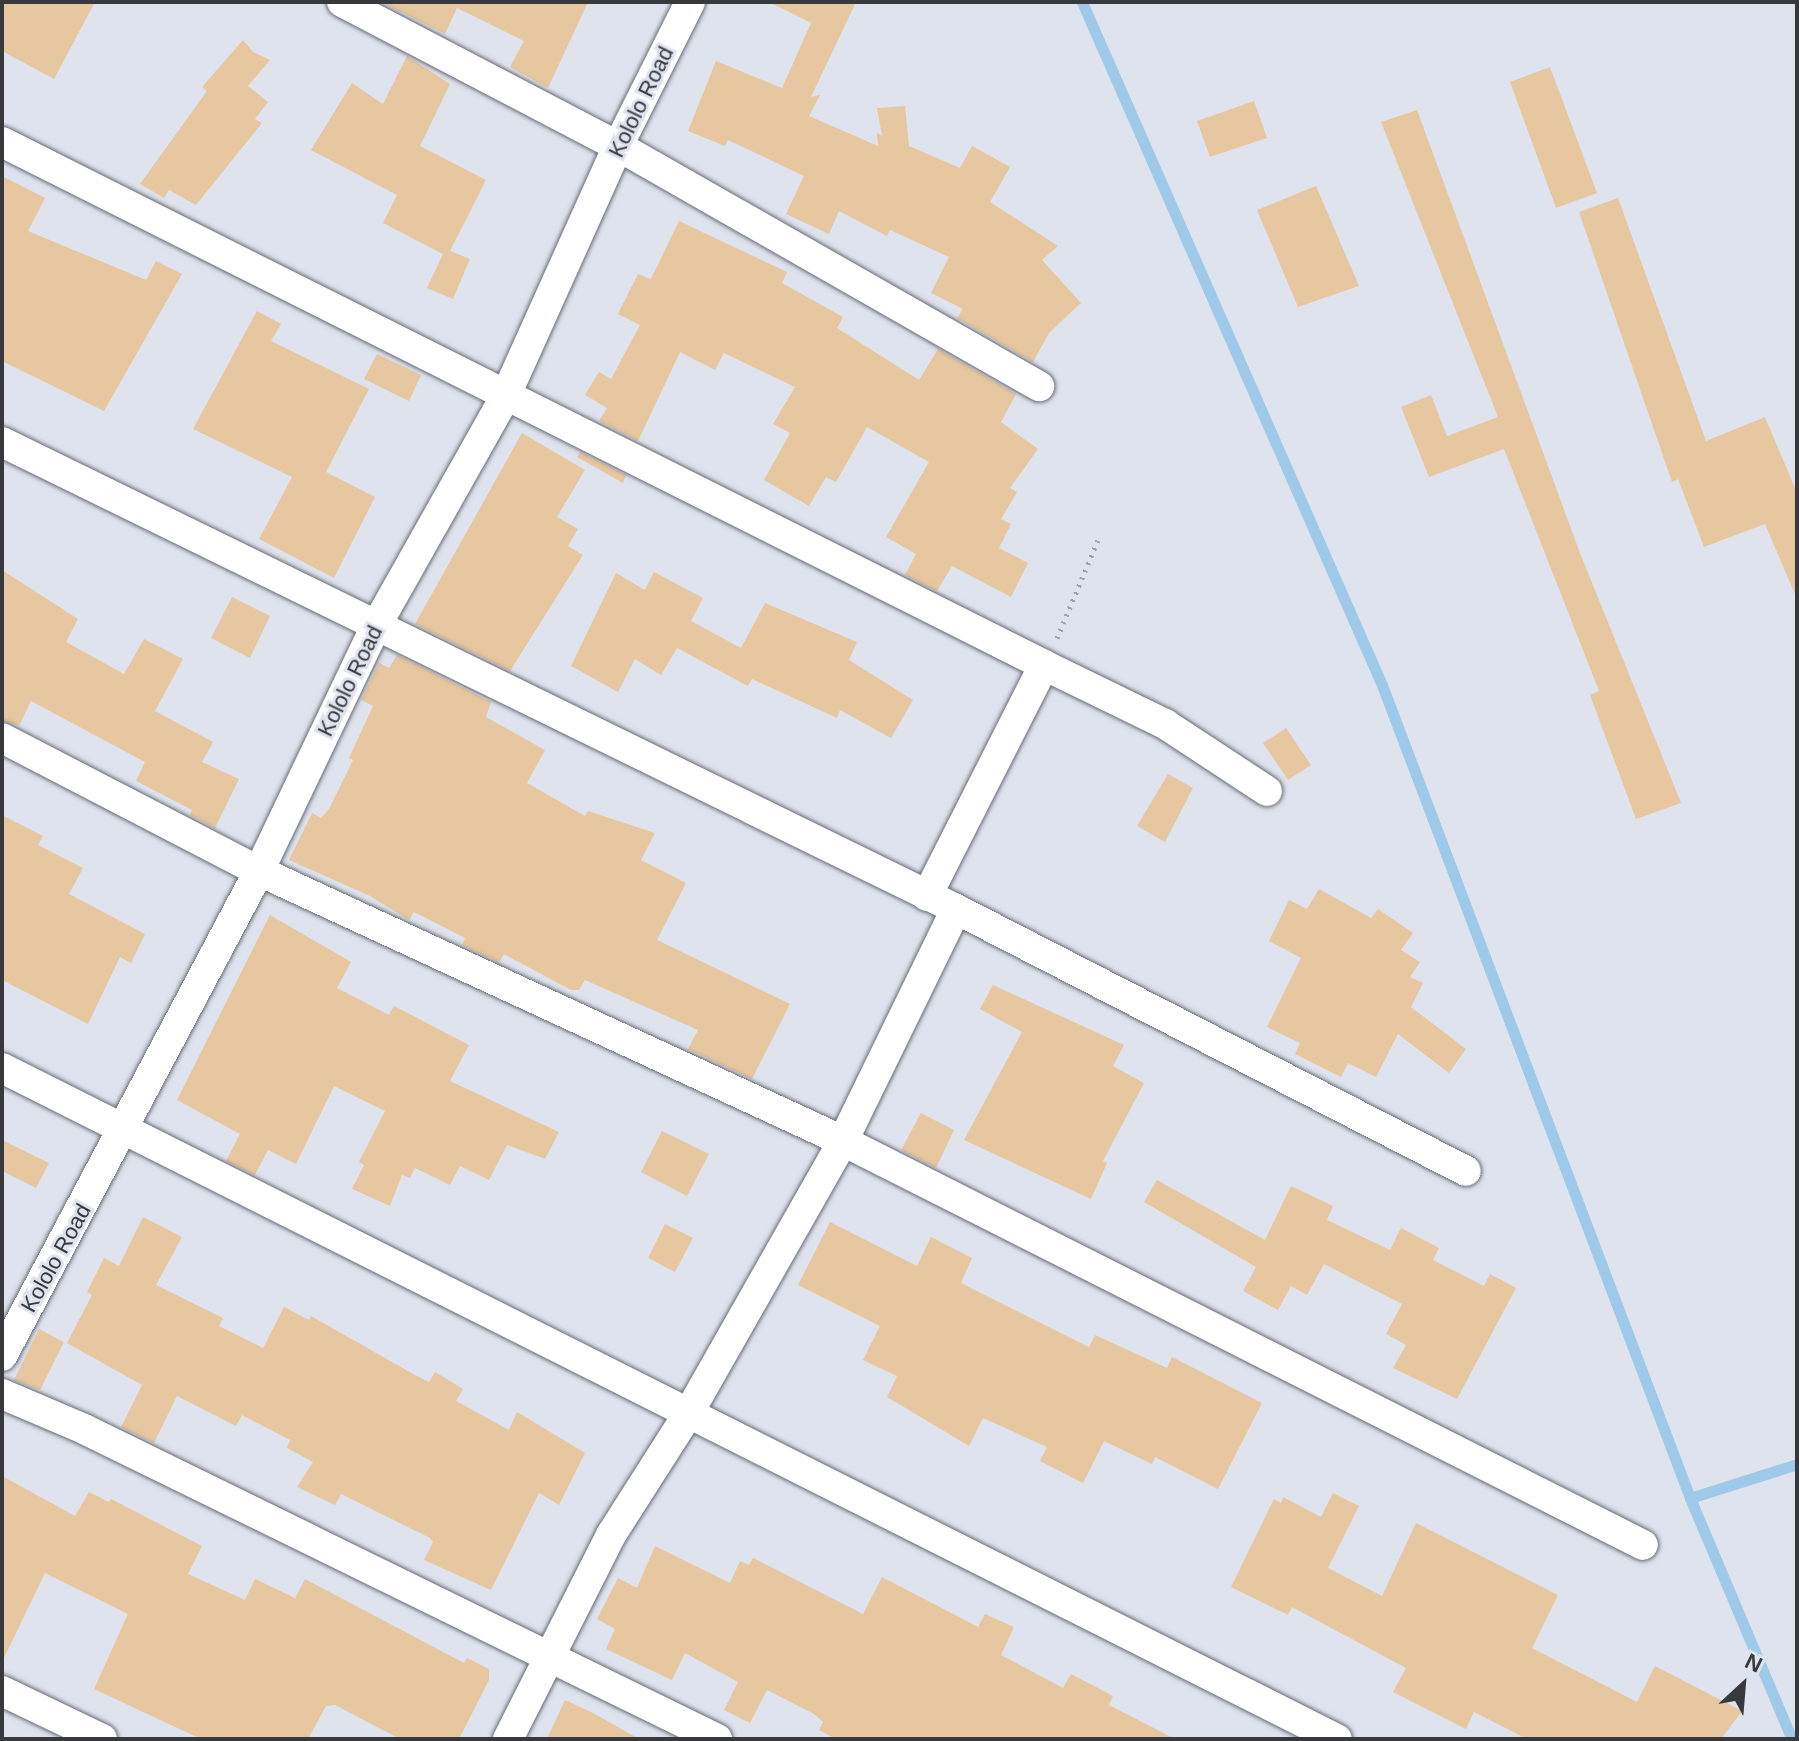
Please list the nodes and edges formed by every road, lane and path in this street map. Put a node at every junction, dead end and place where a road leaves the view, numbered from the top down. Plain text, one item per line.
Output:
1 (342, 2) edge
2 (690, 2) edge
3 (2, 142) edge
4 (618, 146) junction
5 (1039, 386) dead end
6 (506, 395) junction
7 (2, 442) edge
8 (1098, 540) dead end
9 (1044, 665) junction
10 (2, 738) edge
11 (1267, 791) dead end
12 (259, 871) junction
13 (927, 896) junction
14 (956, 909) junction
15 (2, 1068) edge
16 (124, 1131) junction
17 (843, 1141) junction
18 (1466, 1171) dead end
19 (2, 1356) edge
20 (2, 1394) edge
21 (688, 1414) junction
22 (1643, 1545) dead end
23 (550, 1656) junction
24 (2, 1691) edge
25 (102, 1739) edge
26 (508, 1739) edge
27 (717, 1739) edge
28 (1337, 1739) edge

1 - 4 street
2 - 4 street, Kololo Road
3 - 6 street
4 - 5 street
4 - 6 street, Kololo Road
6 - 9 street
6 - 12 street, Kololo Road
7 - 13 street
8 - 9 path
9 - 11 street
9 - 13 street
10 - 12 street
12 - 16 street, Kololo Road
12 - 17 street
13 - 14 street
14 - 17 street
14 - 18 street
15 - 16 street
16 - 19 street, Kololo Road
16 - 21 street
17 - 21 street
17 - 22 street
20 - 23 street
21 - 23 street
21 - 28 street
23 - 26 street
23 - 27 street
24 - 25 street

